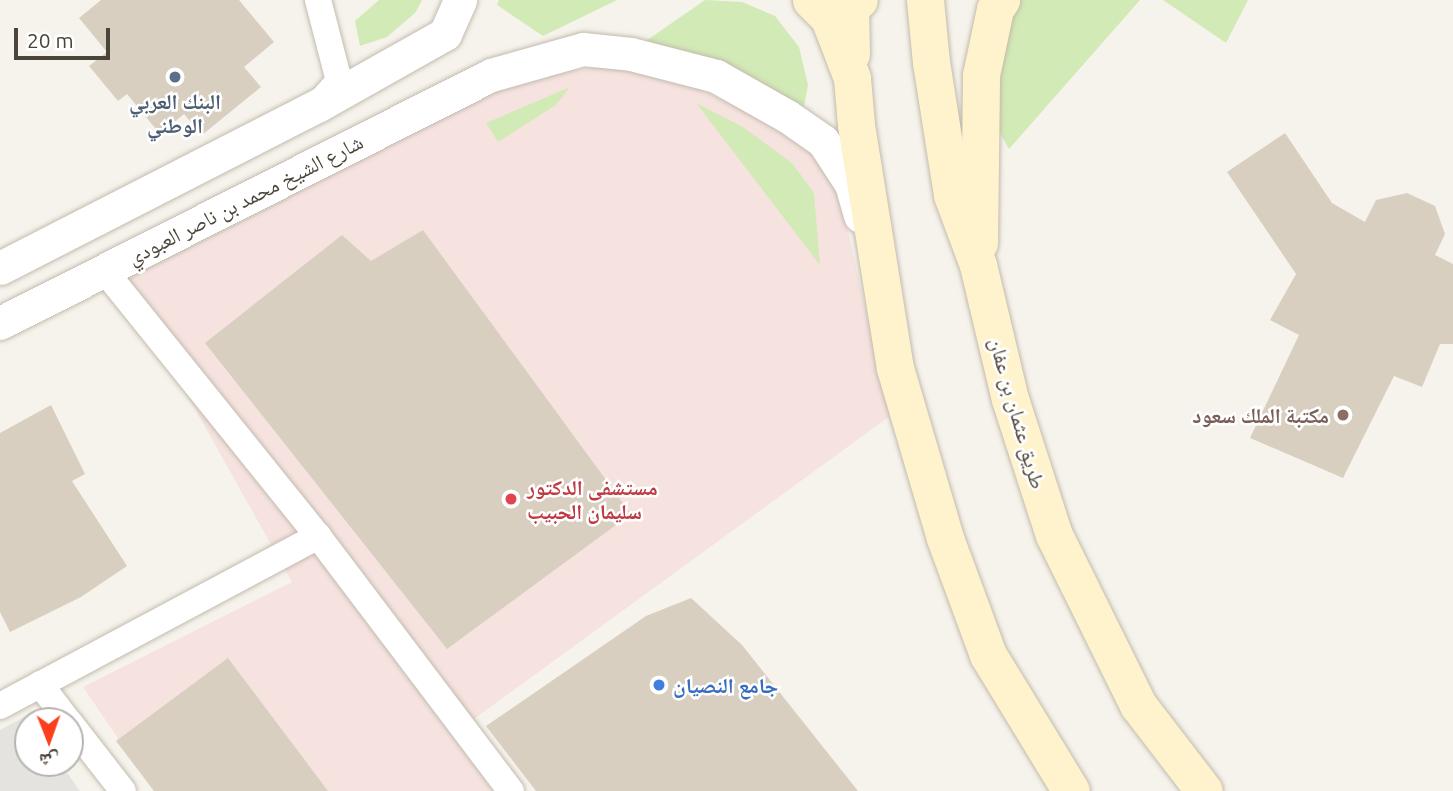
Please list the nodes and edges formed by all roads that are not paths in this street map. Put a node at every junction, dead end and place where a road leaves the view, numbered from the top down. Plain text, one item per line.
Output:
1 (318, 0) edge
2 (460, 0) edge
3 (811, 0) edge
4 (859, 0) edge
5 (896, 0) edge
6 (925, 0) edge
7 (1001, 0) edge
8 (931, 62) junction
9 (852, 78) junction
10 (317, 106) junction
11 (978, 265) junction
12 (0, 268) edge
13 (104, 270) junction
14 (884, 301) junction
15 (0, 323) edge
16 (317, 536) junction
17 (40, 684) junction
18 (0, 706) edge
19 (58, 707) edge
20 (84, 741) edge
21 (123, 791) edge
22 (511, 791) edge
23 (1071, 791) edge
24 (1204, 791) edge

1 - 10 street
2 - 10 street
3 - 9 main road
4 - 9 main road
5 - 8 main road
6 - 8 main road, طريق عثمان بن عفان
7 - 11 main road
8 - 11 main road, طريق عثمان بن عفان
9 - 14 main road
10 - 12 street
11 - 24 main road, طريق عثمان بن عفان
13 - 14 street, شارع الشيخ محمد بن ناصر العبودي
13 - 15 street, شارع الشيخ محمد بن ناصر العبودي
13 - 16 street
14 - 23 main road
16 - 17 street
16 - 22 street
17 - 18 street
17 - 19 street
20 - 21 street

